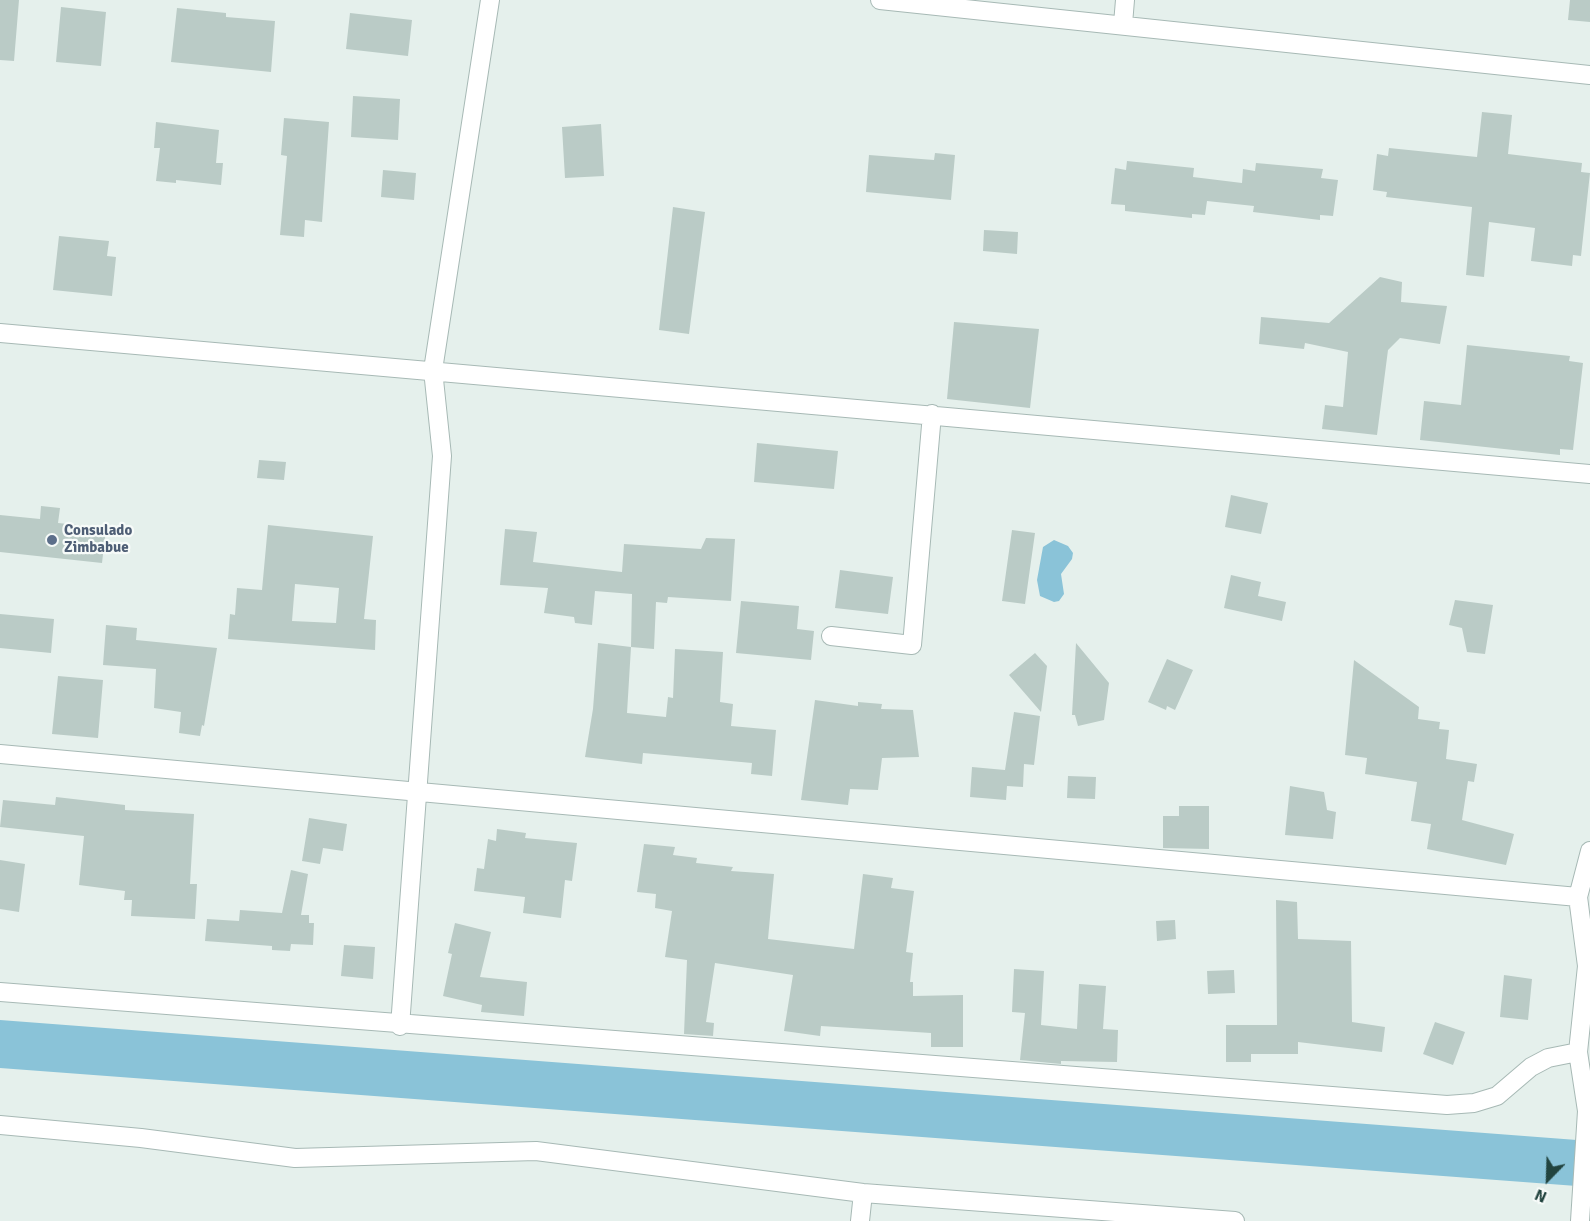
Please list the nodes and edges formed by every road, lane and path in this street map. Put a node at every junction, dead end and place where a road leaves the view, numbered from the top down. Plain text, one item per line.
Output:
1 (490, 0) edge
2 (880, 0) edge
3 (1125, 0) edge
4 (1123, 24) junction
5 (1590, 75) edge
6 (0, 333) edge
7 (433, 370) junction
8 (932, 414) junction
9 (1590, 474) edge
10 (831, 636) dead end
11 (0, 754) edge
12 (418, 791) junction
13 (1590, 850) edge
14 (1578, 897) junction
15 (0, 992) edge
16 (400, 1026) junction
17 (1578, 1052) junction
18 (0, 1125) edge
19 (863, 1192) junction
20 (1580, 1217) edge
21 (1150, 1219) edge
22 (860, 1221) edge
23 (1235, 1221) edge

1 - 7 street
2 - 4 street
3 - 4 street
4 - 5 street
6 - 7 street
7 - 8 street
7 - 12 street
8 - 9 street
8 - 10 street
11 - 12 street
12 - 14 street
12 - 16 street
13 - 14 street
14 - 17 street
15 - 16 street
16 - 17 street
17 - 20 street
18 - 19 street
19 - 21 street
19 - 22 street
21 - 23 street

